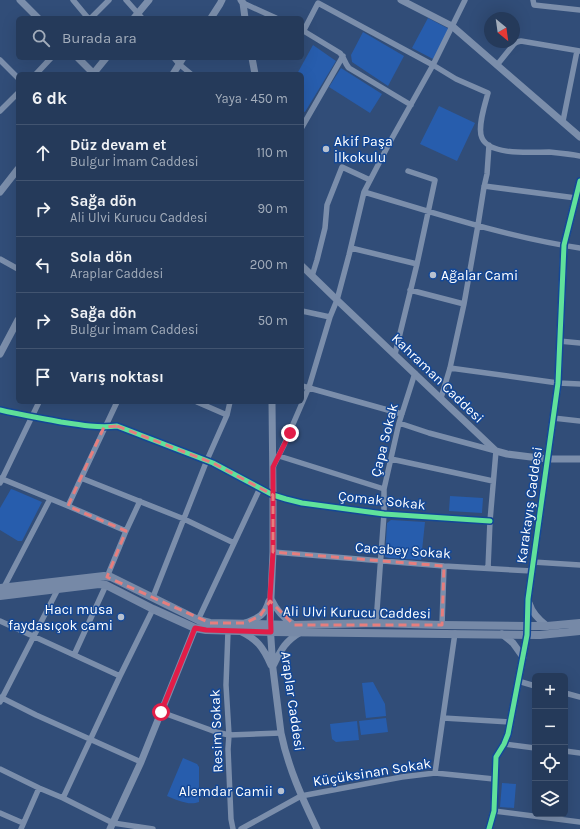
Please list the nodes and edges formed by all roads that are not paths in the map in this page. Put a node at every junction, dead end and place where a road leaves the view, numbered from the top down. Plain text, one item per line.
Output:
1 (20, 0) edge
2 (73, 0) edge
3 (109, 0) edge
4 (126, 0) edge
5 (149, 0) edge
6 (228, 0) edge
7 (401, 0) edge
8 (465, 0) edge
9 (533, 0) edge
10 (222, 1) edge
11 (241, 1) edge
12 (580, 10) edge
13 (36, 16) edge
14 (88, 16) edge
15 (92, 16) edge
16 (138, 16) edge
17 (212, 16) edge
18 (245, 16) edge
19 (272, 16) edge
20 (452, 26) junction
21 (304, 28) edge
22 (304, 31) edge
23 (578, 51) edge
24 (343, 56) junction
25 (0, 60) edge
26 (50, 60) edge
27 (80, 60) edge
28 (104, 60) edge
29 (178, 60) edge
30 (252, 60) edge
31 (433, 65) junction
32 (497, 65) junction
33 (38, 72) edge
34 (92, 72) edge
35 (96, 72) edge
36 (174, 72) edge
37 (189, 72) edge
38 (255, 72) edge
39 (16, 76) edge
40 (16, 94) edge
41 (411, 105) junction
42 (0, 111) edge
43 (563, 121) junction
44 (304, 124) edge
45 (580, 137) edge
46 (489, 145) junction
47 (580, 156) edge
48 (408, 171) dead end
49 (16, 172) edge
50 (370, 180) junction
51 (580, 181) edge
52 (484, 186) junction
53 (0, 192) edge
54 (364, 192) junction
55 (576, 198) junction
56 (428, 211) junction
57 (478, 226) junction
58 (564, 245) junction
59 (351, 248) junction
60 (580, 248) edge
61 (0, 259) edge
62 (417, 264) junction
63 (16, 268) edge
64 (304, 268) edge
65 (312, 276) junction
66 (410, 290) junction
67 (337, 300) junction
68 (464, 304) junction
69 (304, 311) edge
70 (330, 317) junction
71 (15, 333) edge
72 (560, 341) junction
73 (580, 343) edge
74 (0, 354) edge
75 (395, 354) junction
76 (450, 368) junction
77 (415, 374) junction
78 (558, 383) junction
79 (580, 384) edge
80 (304, 387) edge
81 (309, 388) junction
82 (441, 398) junction
83 (304, 400) edge
84 (38, 404) edge
85 (116, 404) edge
86 (201, 404) edge
87 (229, 404) edge
88 (272, 404) edge
89 (302, 404) edge
90 (0, 410) edge
91 (402, 414) junction
92 (226, 415) junction
93 (32, 417) junction
94 (553, 418) junction
95 (580, 421) edge
96 (399, 424) junction
97 (104, 427) junction
98 (496, 451) junction
99 (278, 456) junction
100 (391, 459) junction
101 (547, 459) junction
102 (580, 459) edge
103 (207, 460) junction
104 (273, 467) junction
105 (81, 478) junction
106 (1, 480) edge
107 (493, 481) junction
108 (260, 488) junction
109 (384, 489) junction
110 (274, 494) junction
111 (50, 499) junction
112 (140, 501) junction
113 (68, 506) junction
114 (384, 514) junction
115 (184, 519) junction
116 (490, 521) junction
117 (126, 531) junction
118 (234, 544) junction
119 (273, 552) junction
120 (380, 560) junction
121 (533, 562) junction
122 (580, 565) edge
123 (444, 566) junction
124 (488, 568) junction
125 (532, 570) junction
126 (106, 580) junction
127 (2, 588) edge
128 (58, 589) junction
129 (0, 596) edge
130 (153, 597) junction
131 (270, 597) junction
132 (528, 599) junction
133 (153, 609) junction
134 (0, 621) edge
135 (246, 623) junction
136 (376, 623) junction
137 (580, 623) edge
138 (196, 624) junction
139 (294, 625) junction
140 (442, 626) junction
141 (547, 626) junction
142 (271, 628) junction
143 (228, 631) junction
144 (239, 631) junction
145 (527, 631) junction
146 (580, 631) edge
147 (302, 632) junction
148 (455, 634) junction
149 (502, 634) junction
150 (34, 636) junction
151 (74, 655) junction
152 (523, 657) junction
153 (273, 668) junction
154 (120, 676) junction
155 (518, 681) junction
156 (532, 685) edge
157 (568, 695) edge
158 (580, 697) edge
159 (1, 699) edge
160 (161, 712) junction
161 (443, 718) junction
162 (510, 722) junction
163 (281, 733) junction
164 (229, 735) junction
165 (91, 739) junction
166 (504, 744) junction
167 (532, 748) edge
168 (568, 751) edge
169 (580, 753) edge
170 (140, 762) junction
171 (0, 769) edge
172 (435, 773) junction
173 (494, 779) junction
174 (39, 788) junction
175 (301, 796) junction
176 (63, 798) junction
177 (494, 811) junction
178 (0, 813) edge
179 (580, 822) edge
180 (23, 823) junction
181 (112, 826) edge
182 (21, 829) edge
183 (153, 829) edge
184 (233, 829) edge
185 (241, 829) edge
186 (317, 829) edge
187 (489, 829) edge

1 - 13 street
2 - 14 street
3 - 15 street
4 - 16 street
5 - 16 street
6 - 10 street
7 - 20 street
8 - 20 street
9 - 12 street
10 - 17 street
11 - 18 street
11 - 19 street
20 - 31 street
20 - 32 street
21 - 31 street
22 - 24 street
23 - 32 street
23 - 43 street
24 - 41 street
24 - 44 street
25 - 39 street
26 - 33 street
27 - 34 street
28 - 35 street
29 - 36 street
29 - 37 street
30 - 38 street
31 - 41 street
31 - 46 street
32 - 43 street
40 - 42 street
41 - 50 street
43 - 45 street
46 - 47 street
46 - 52 street
48 - 56 street
49 - 53 street
50 - 54 street
50 - 65 street
51 - 55 street, Karakayış Caddesi
52 - 55 street
52 - 57 street
54 - 56 street
54 - 59 street
55 - 58 street, Karakayış Caddesi
56 - 57 street
56 - 62 street
57 - 58 street
57 - 68 street
58 - 60 street
58 - 72 street, Karakayış Caddesi
59 - 62 street
59 - 67 street
61 - 63 street
62 - 66 street
64 - 65 street, Kahraman Caddesi
65 - 67 street, Kahraman Caddesi
66 - 68 street
66 - 75 street
67 - 70 street
67 - 75 street, Kahraman Caddesi
68 - 76 street
69 - 70 street
70 - 81 street
71 - 74 street
72 - 73 street
72 - 78 street, Karakayış Caddesi
75 - 77 street, Kahraman Caddesi
76 - 78 street
76 - 82 street
77 - 82 street, Kahraman Caddesi
77 - 91 street, Çapa Sokak
78 - 79 street
78 - 94 street, Karakayış Caddesi
80 - 81 street
81 - 83 street
81 - 91 street
82 - 98 street, Kahraman Caddesi
84 - 93 street
85 - 97 street
86 - 92 street
87 - 92 street
88 - 104 street, Araplar Caddesi
89 - 99 street
90 - 93 street, Çomak Sokak
91 - 96 street, Çapa Sokak
92 - 103 street
93 - 97 street, Çomak Sokak
93 - 106 street
94 - 95 street
94 - 101 street, Karakayış Caddesi
96 - 98 street
96 - 100 street, Çapa Sokak
97 - 103 street, Çomak Sokak
97 - 105 street
98 - 101 street
98 - 107 street
99 - 104 street
99 - 109 street
100 - 107 street
100 - 109 street, Çapa Sokak
101 - 102 street
101 - 121 street, Karakayış Caddesi
103 - 108 street, Çomak Sokak
103 - 115 street
104 - 110 street, Araplar Caddesi
105 - 112 street
105 - 113 street
106 - 111 street
107 - 116 street
108 - 110 street, Çomak Sokak
108 - 118 street
109 - 114 street, Çapa Sokak
110 - 114 street, Çomak Sokak
110 - 119 street, Araplar Caddesi
111 - 113 street
111 - 127 street
112 - 115 street
112 - 117 street
113 - 117 street
114 - 116 street, Çomak Sokak
114 - 120 street, Çapa Sokak
115 - 118 street
115 - 130 street
116 - 124 street
117 - 126 street
118 - 138 street
119 - 120 street, Cacabey Sokak
119 - 131 street, Araplar Caddesi
120 - 123 street, Cacabey Sokak
120 - 136 street, Çapa Sokak
121 - 122 street
121 - 125 street, Karakayış Caddesi
123 - 124 street, Cacabey Sokak
123 - 140 street
124 - 125 street, Cacabey Sokak
125 - 132 street, Karakayış Caddesi
126 - 127 main road, Ali Ulvi Kurucu Caddesi
126 - 128 main road, Ali Ulvi Kurucu Caddesi
126 - 130 main road, Ali Ulvi Kurucu Caddesi
126 - 133 main road, Ali Ulvi Kurucu Caddesi
126 - 151 street
128 - 129 main road, Ali Ulvi Kurucu Caddesi
128 - 150 street
130 - 138 main road, Ali Ulvi Kurucu Caddesi
131 - 135 street
131 - 139 street
131 - 142 street, Araplar Caddesi
132 - 141 street
132 - 145 street, Karakayış Caddesi
133 - 138 main road, Ali Ulvi Kurucu Caddesi
133 - 154 street
134 - 150 street
135 - 138 main road, Ali Ulvi Kurucu Caddesi
135 - 142 main road, Ali Ulvi Kurucu Caddesi
136 - 139 main road, Ali Ulvi Kurucu Caddesi
136 - 140 main road, Ali Ulvi Kurucu Caddesi
137 - 141 main road, Ali Ulvi Kurucu Caddesi
138 - 143 main road, Ali Ulvi Kurucu Caddesi
138 - 160 street
139 - 142 main road, Ali Ulvi Kurucu Caddesi
140 - 145 main road, Ali Ulvi Kurucu Caddesi
141 - 145 main road, Ali Ulvi Kurucu Caddesi
142 - 144 main road, Ali Ulvi Kurucu Caddesi
142 - 147 main road, Ali Ulvi Kurucu Caddesi
142 - 153 street, Araplar Caddesi
143 - 144 main road, Ali Ulvi Kurucu Caddesi
143 - 164 street, Resim Sokak
144 - 153 street
145 - 146 main road, Ali Ulvi Kurucu Caddesi
145 - 149 main road, Ali Ulvi Kurucu Caddesi
145 - 152 street, Karakayış Caddesi
147 - 148 main road, Ali Ulvi Kurucu Caddesi
147 - 153 street
148 - 149 main road, Ali Ulvi Kurucu Caddesi
148 - 161 street
149 - 152 street
150 - 151 street
150 - 159 street
151 - 154 street
152 - 155 street, Karakayış Caddesi
153 - 163 street, Araplar Caddesi
154 - 165 street
155 - 156 street
155 - 162 street, Karakayış Caddesi
157 - 158 street
159 - 165 street
160 - 164 street
160 - 170 street
161 - 162 street
161 - 172 street
162 - 166 street, Karakayış Caddesi
163 - 164 street
163 - 175 street, Araplar Caddesi
164 - 184 street, Resim Sokak
165 - 170 street
165 - 176 street
166 - 167 street
166 - 173 street, Karakayış Caddesi
168 - 169 street
170 - 181 street
171 - 174 street
172 - 173 street, Küçüksinan Sokak
172 - 175 street, Küçüksinan Sokak
173 - 177 street, Karakayış Caddesi
174 - 176 street
174 - 180 street
175 - 185 street, Küçüksinan Sokak
175 - 186 street, Araplar Caddesi
176 - 181 street
177 - 179 street
177 - 187 street, Karakayış Caddesi
178 - 180 street
180 - 182 street
181 - 183 street

